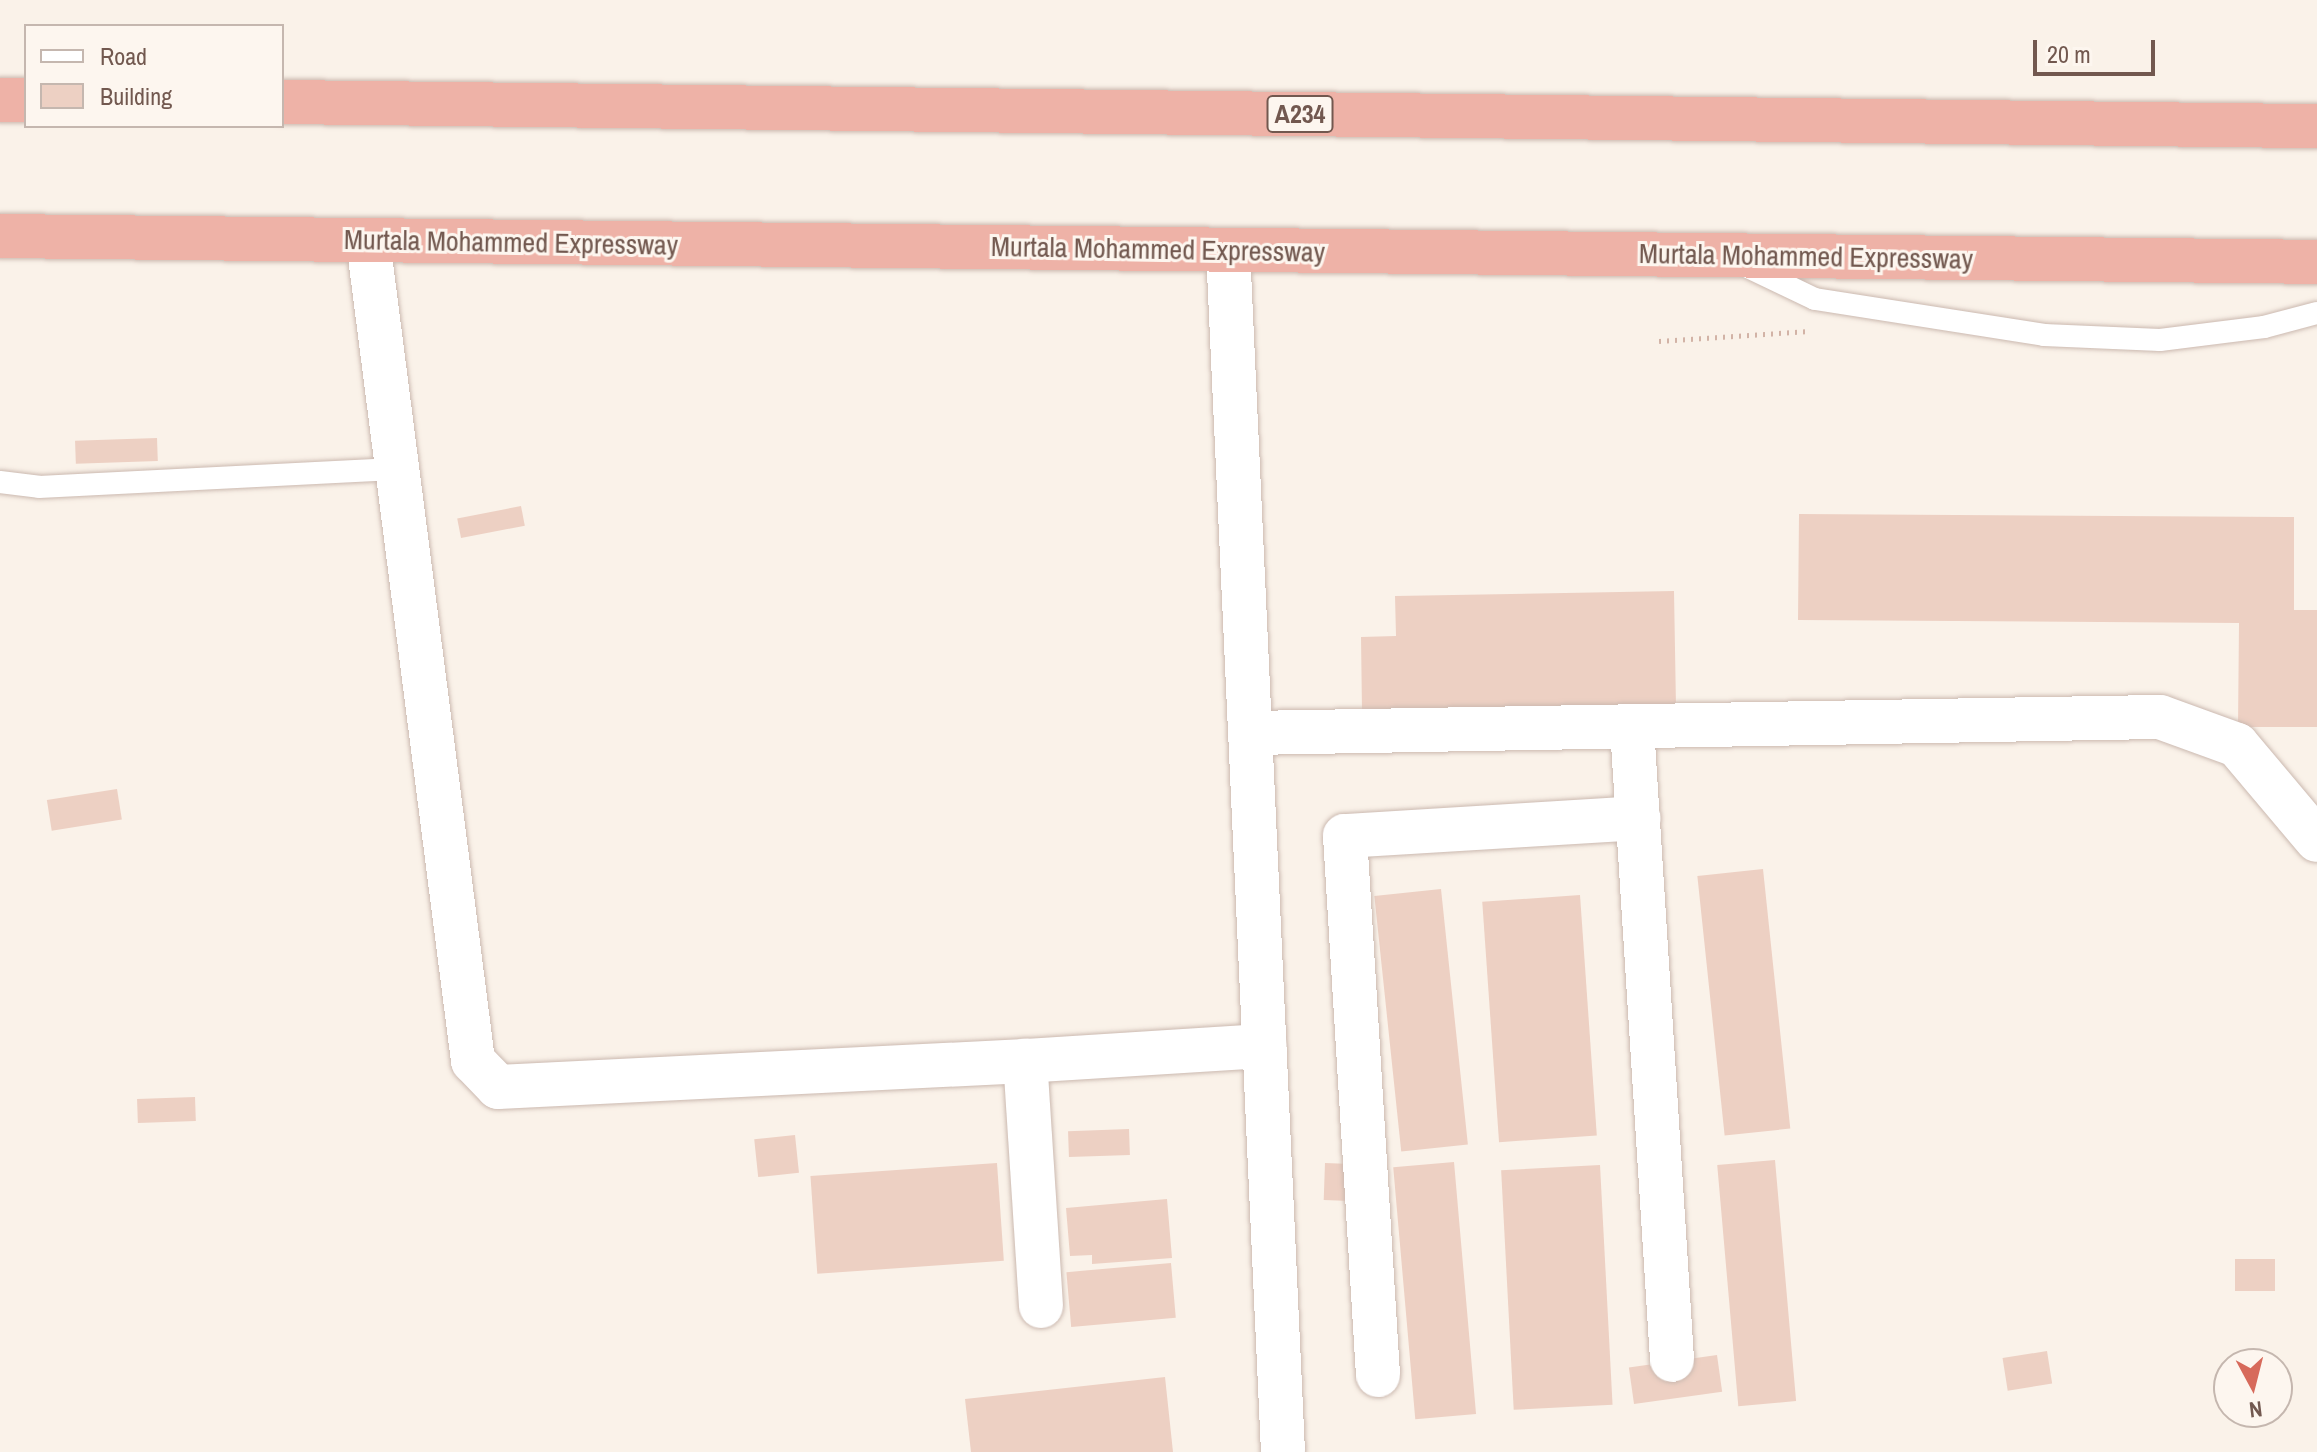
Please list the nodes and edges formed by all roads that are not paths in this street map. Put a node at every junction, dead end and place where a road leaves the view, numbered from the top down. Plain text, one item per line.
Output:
1 (0, 100) edge
2 (24, 100) edge
3 (284, 102) edge
4 (2317, 126) edge
5 (0, 236) edge
6 (368, 241) junction
7 (1228, 250) junction
8 (1724, 255) junction
9 (2317, 262) edge
10 (2317, 313) edge
11 (395, 469) junction
12 (0, 482) edge
13 (1632, 727) junction
14 (1250, 733) junction
15 (1638, 818) junction
16 (2317, 840) edge
17 (1265, 1046) junction
18 (1025, 1061) junction
19 (1041, 1306) dead end
20 (1672, 1360) dead end
21 (1378, 1375) dead end
22 (1283, 1452) edge

1 - 2 highway
3 - 4 highway, A234
5 - 6 highway, Murtala Mohammed Expressway
6 - 7 highway, Murtala Mohammed Expressway
6 - 11 street
7 - 8 highway, Murtala Mohammed Expressway
7 - 14 street
8 - 9 highway, Murtala Mohammed Expressway
8 - 10 lane
11 - 12 lane
11 - 18 street
13 - 14 street
13 - 15 street
13 - 16 street
14 - 17 street
15 - 20 street
15 - 21 street
17 - 18 street
17 - 22 street
18 - 19 street

